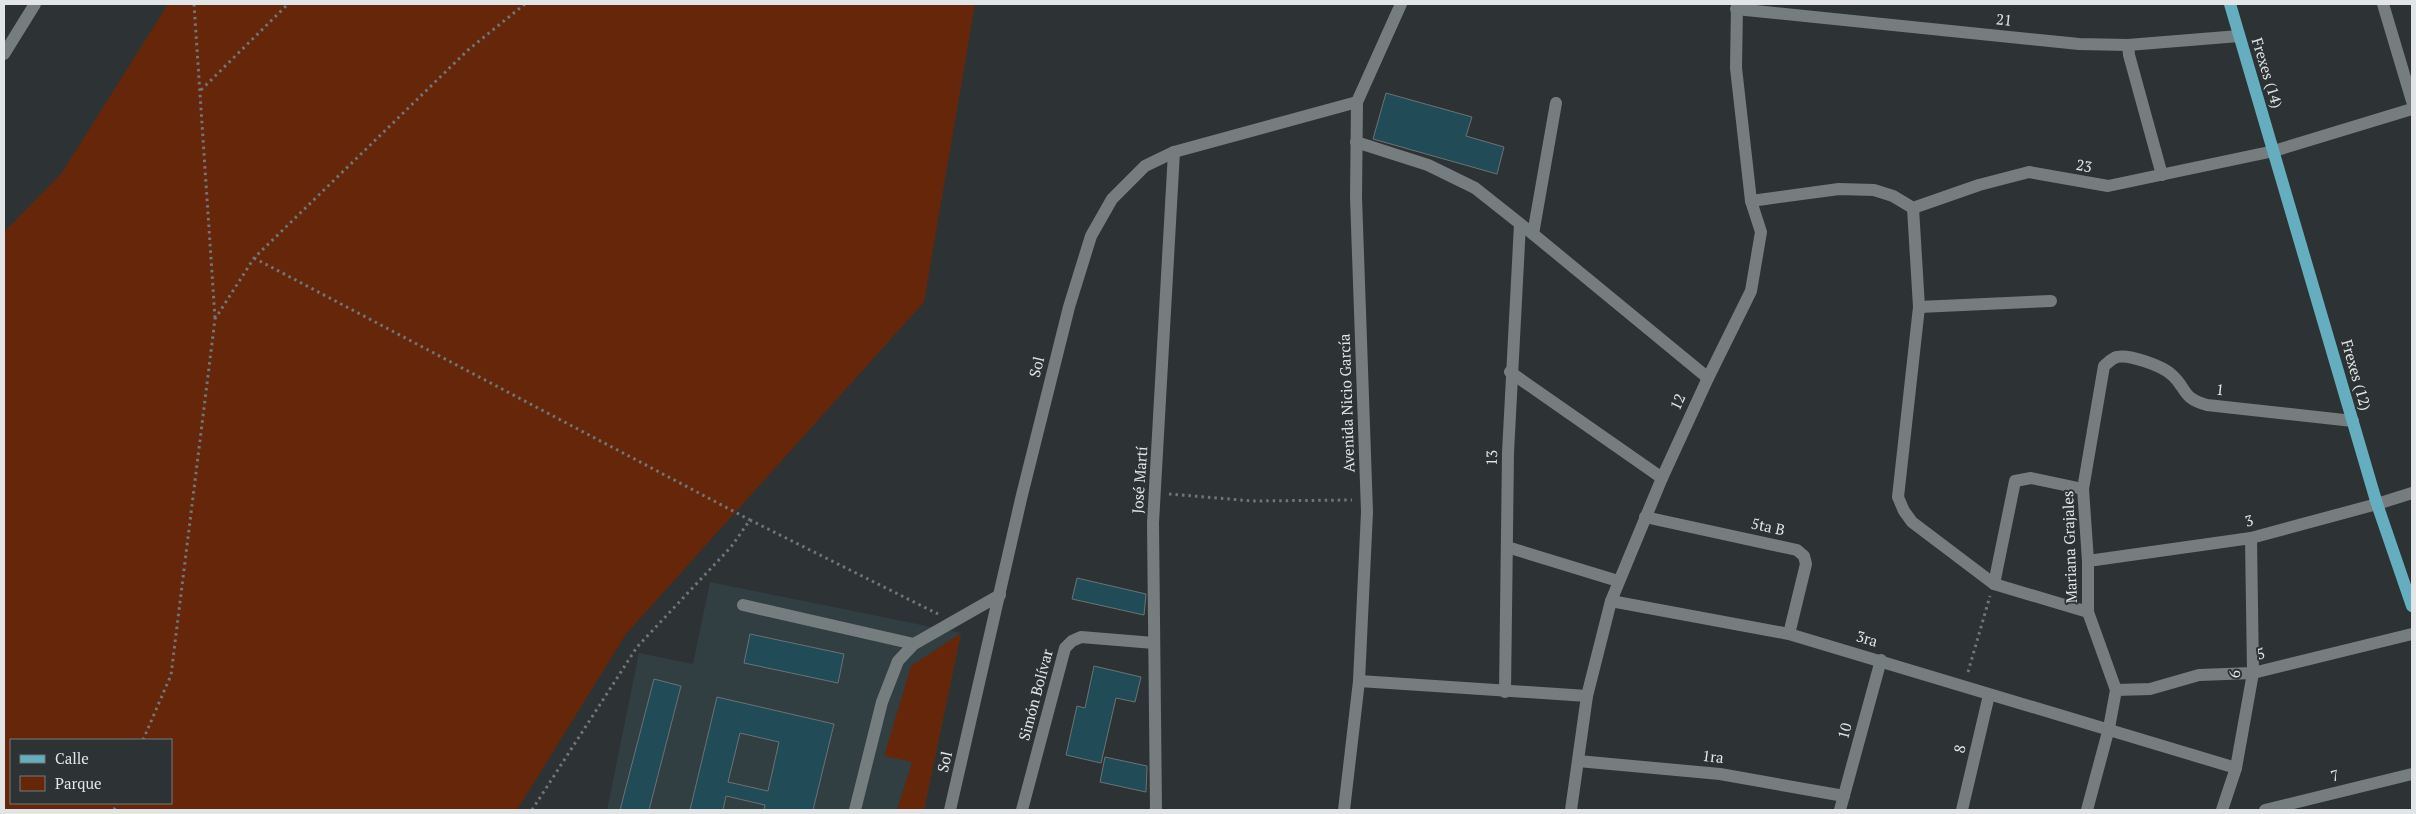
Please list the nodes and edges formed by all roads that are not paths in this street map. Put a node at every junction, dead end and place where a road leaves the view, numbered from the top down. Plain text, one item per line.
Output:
1 (35, 4) edge
2 (1401, 4) edge
3 (2230, 4) edge
4 (2383, 4) edge
5 (1736, 6) edge
6 (2239, 36) junction
7 (2128, 45) junction
8 (4, 54) edge
9 (2412, 100) edge
10 (1357, 102) junction
11 (1556, 102) dead end
12 (2412, 109) edge
13 (1356, 142) junction
14 (2274, 151) junction
15 (1174, 152) junction
16 (2162, 175) junction
17 (1752, 201) junction
18 (1913, 208) junction
19 (1520, 224) junction
20 (1534, 234) junction
21 (2051, 300) dead end
22 (1919, 307) junction
23 (2104, 366) joint
24 (1510, 372) junction
25 (1708, 378) junction
26 (2353, 420) junction
27 (1662, 478) junction
28 (2083, 489) junction
29 (2412, 493) edge
30 (2377, 504) junction
31 (1645, 517) junction
32 (2251, 538) junction
33 (1507, 547) junction
34 (2088, 561) junction
35 (1618, 581) junction
36 (1994, 584) junction
37 (1000, 595) junction
38 (1611, 601) junction
39 (743, 605) dead end
40 (2412, 606) edge
41 (2088, 612) junction
42 (1789, 634) junction
43 (2412, 634) edge
44 (1154, 642) junction
45 (914, 644) junction
46 (1881, 660) junction
47 (2253, 673) junction
48 (1359, 682) junction
49 (2116, 690) junction
50 (1505, 692) junction
51 (1989, 695) junction
52 (1587, 696) junction
53 (2109, 728) junction
54 (1578, 761) junction
55 (2236, 768) junction
56 (2412, 774) edge
57 (1844, 796) junction
58 (855, 810) edge
59 (950, 810) edge
60 (1022, 810) edge
61 (1156, 810) edge
62 (1344, 810) edge
63 (1571, 810) edge
64 (1840, 810) edge
65 (1962, 810) edge
66 (2087, 810) edge
67 (2222, 810) edge
68 (2265, 810) edge

1 - 8 street
2 - 10 street, Avenida Nicio García
3 - 6 main road, Frexes (14)
4 - 9 street
5 - 7 street, 21
5 - 17 street, 12
6 - 7 street, 21
6 - 14 main road, Frexes (14)
7 - 16 street
10 - 13 street, Avenida Nicio García
10 - 15 street, Sol
11 - 20 street
12 - 14 street, 23
13 - 19 street
13 - 48 street, Avenida Nicio García
14 - 16 street, 23
14 - 26 main road, Frexes (12)
15 - 37 street, Sol
15 - 44 street, José Martí
16 - 18 street, 23
17 - 18 street
17 - 25 street, 12
18 - 22 street
19 - 20 street
19 - 24 street, 13
20 - 25 street
21 - 22 street
22 - 36 street
23 - 26 street, 1
23 - 28 street, Mariana Grajales
24 - 27 street
24 - 33 street, 13
25 - 27 street, 12
26 - 30 main road, Frexes (12)
27 - 31 street, 12
28 - 34 street, Mariana Grajales
28 - 36 street
29 - 30 street, 3
30 - 32 street, 3
30 - 40 main road, Frexes (12)
31 - 35 street, 12
31 - 42 street, 5ta B
32 - 34 street, 3
32 - 47 street, 6
33 - 35 street
33 - 50 street, 13
34 - 41 street, Mariana Grajales
35 - 38 street, 12
36 - 41 street
37 - 45 street
37 - 59 street, Sol
38 - 42 street, 3ra
38 - 52 street, 12
39 - 45 street
41 - 49 street, Mariana Grajales
42 - 46 street, 3ra
43 - 47 street, 5
44 - 60 street, Simón Bolívar
44 - 61 street, José Martí
45 - 58 street
46 - 51 street, 3ra
46 - 57 street, 10
47 - 49 street, 5
47 - 55 street, 6
48 - 50 street
48 - 62 street, Avenida Nicio García
49 - 53 street
50 - 52 street
51 - 53 street, 3ra
51 - 65 street, 8
52 - 54 street, 12
53 - 55 street
53 - 66 street
54 - 57 street, 1ra
54 - 63 street, 12
55 - 67 street, 6
56 - 68 street, 7
57 - 64 street, 10

